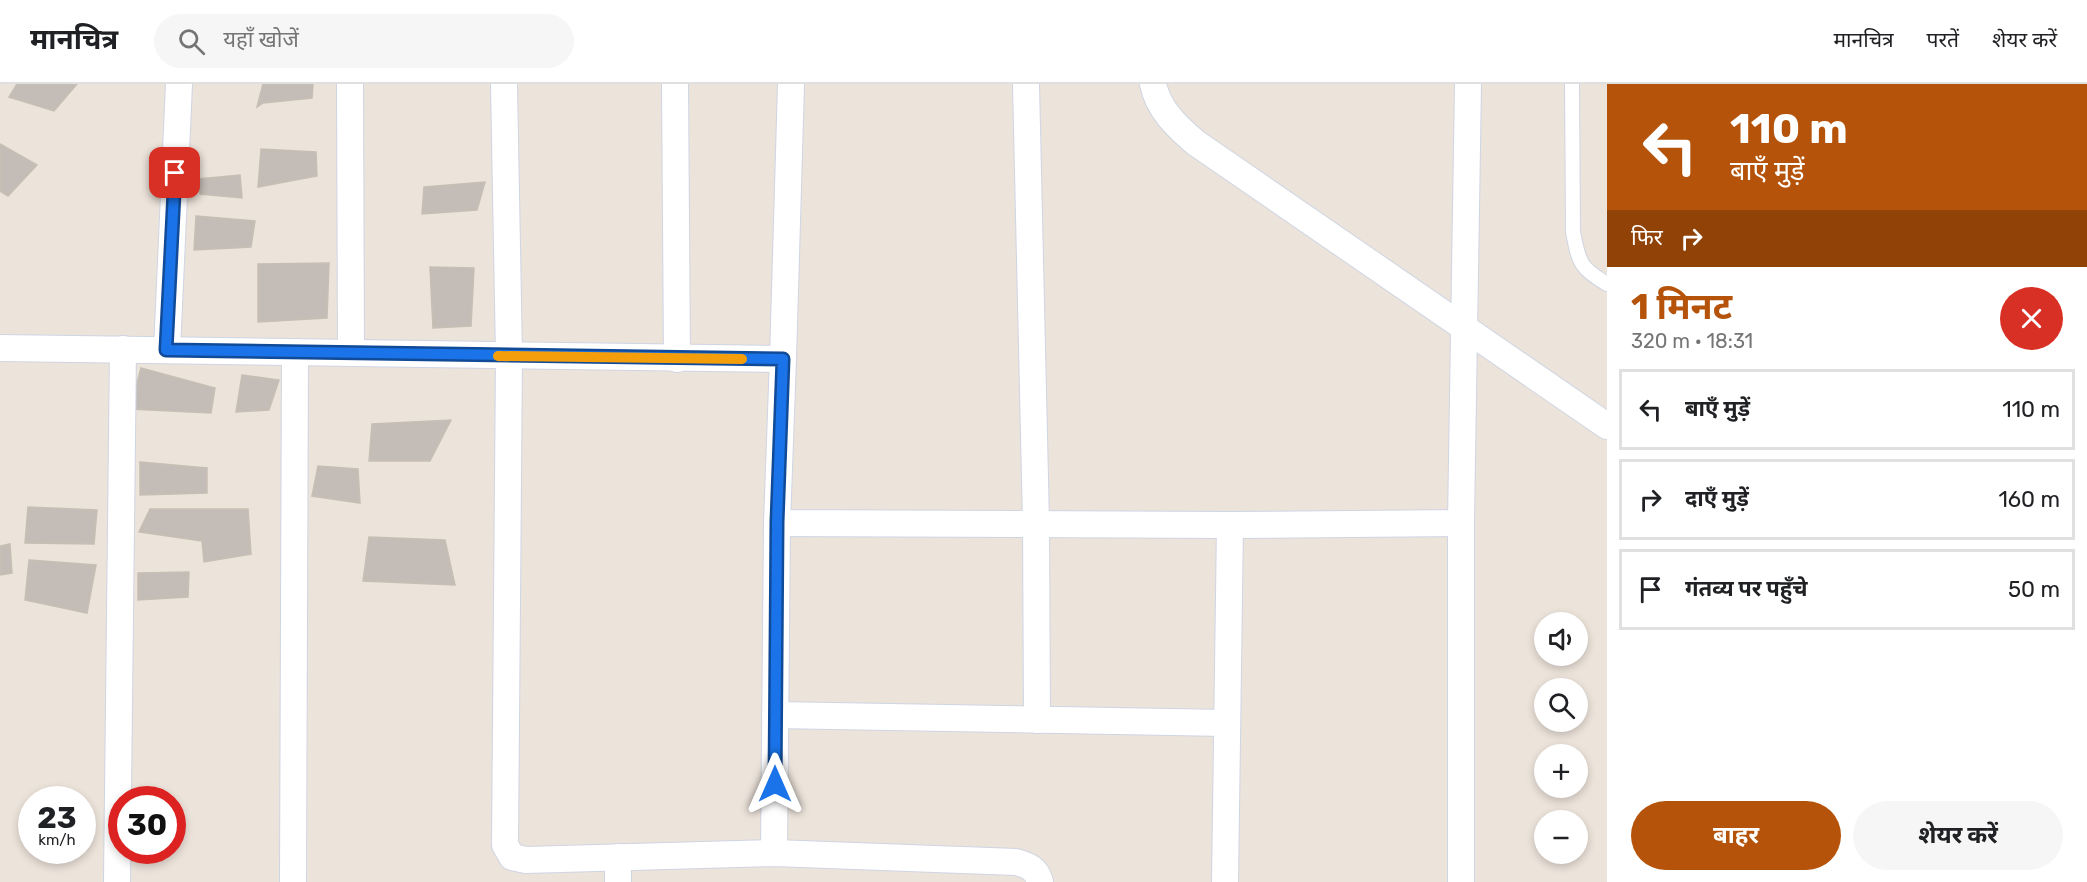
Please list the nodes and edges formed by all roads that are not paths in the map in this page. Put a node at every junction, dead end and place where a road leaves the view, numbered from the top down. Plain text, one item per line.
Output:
1 (179, 84) edge
2 (350, 84) edge
3 (504, 84) edge
4 (675, 84) edge
5 (791, 84) edge
6 (1026, 84) edge
7 (1153, 84) edge
8 (1468, 84) edge
9 (1572, 84) edge
10 (1607, 284) edge
11 (1463, 329) junction
12 (0, 348) edge
13 (123, 349) junction
14 (166, 350) junction
15 (295, 352) junction
16 (351, 353) junction
17 (509, 356) junction
18 (677, 359) junction
19 (783, 359) junction
20 (1607, 426) edge
21 (777, 522) junction
22 (1036, 523) junction
23 (1461, 523) junction
24 (1230, 525) junction
25 (775, 716) junction
26 (1038, 720) junction
27 (1227, 723) junction
28 (774, 853) junction
29 (618, 870) edge
30 (117, 882) edge
31 (293, 882) edge
32 (1040, 882) edge
33 (1225, 882) edge
34 (1461, 882) edge

1 - 14 street
2 - 16 street
3 - 17 street
4 - 18 street
5 - 19 street
6 - 22 street
7 - 11 street
8 - 11 street
9 - 10 lane
11 - 20 street
11 - 23 street
12 - 13 street
13 - 14 street
13 - 30 street
14 - 15 street
15 - 16 street
15 - 31 street
16 - 17 street
17 - 18 street
17 - 29 street
18 - 19 street
19 - 21 street
21 - 22 street
21 - 25 street
22 - 24 street
22 - 26 street
23 - 24 street
23 - 34 street
24 - 27 street
25 - 26 street
25 - 28 street
26 - 27 street
27 - 33 street
28 - 29 street
28 - 32 street

